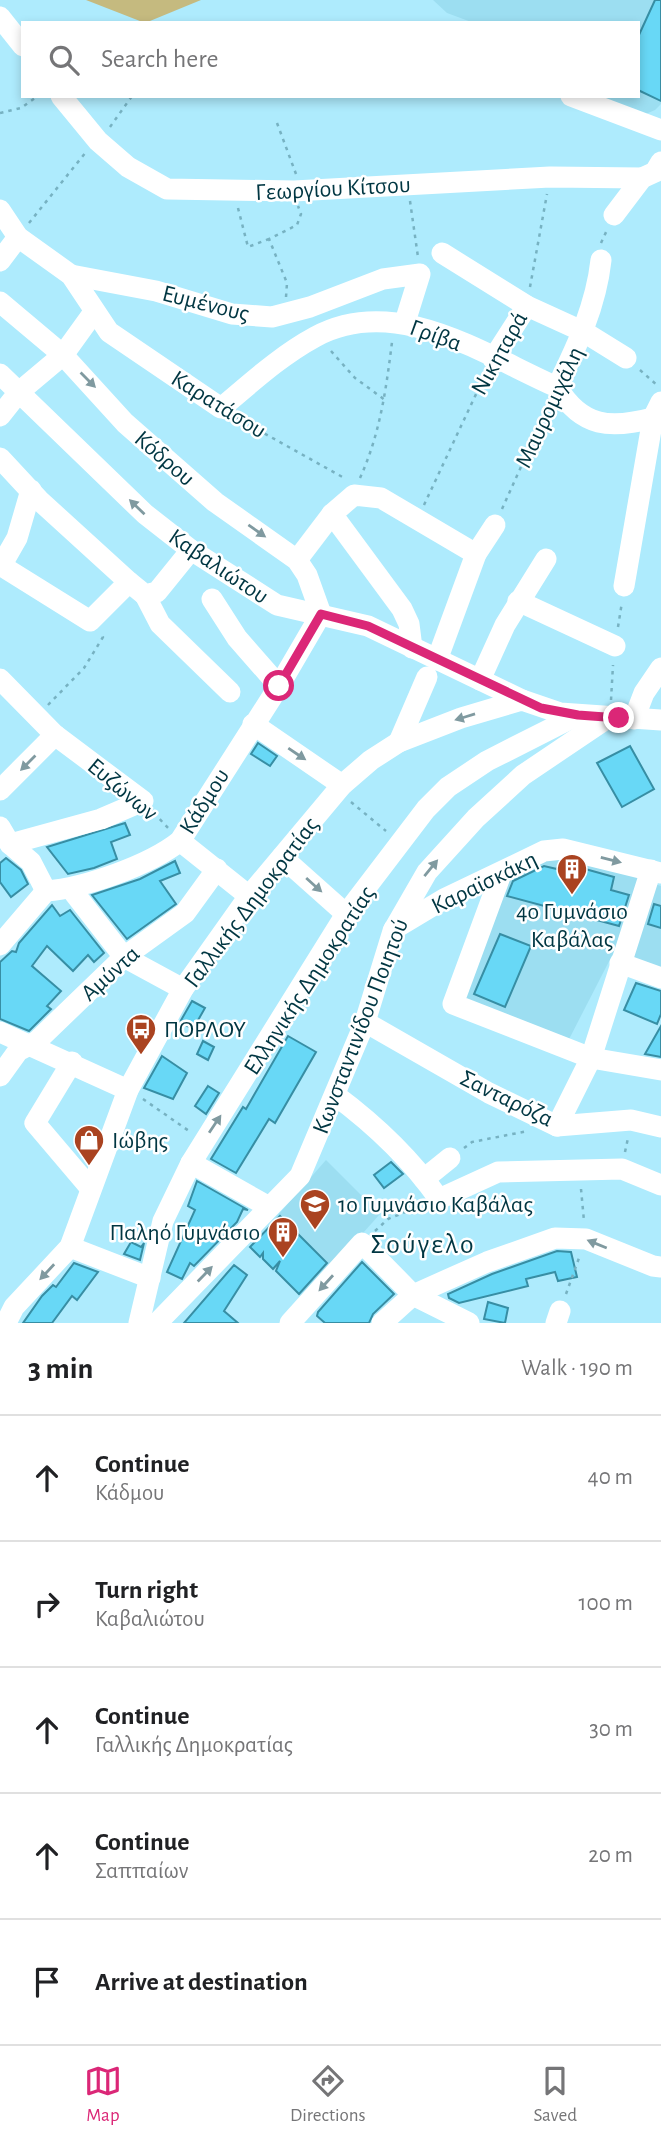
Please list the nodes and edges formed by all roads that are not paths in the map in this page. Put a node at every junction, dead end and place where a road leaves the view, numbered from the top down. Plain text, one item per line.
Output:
1 (0, 17) edge
2 (21, 43) edge
3 (63, 98) edge
4 (575, 98) edge
5 (661, 130) edge
6 (661, 162) edge
7 (642, 178) junction
8 (0, 210) edge
9 (614, 215) road end
10 (18, 237) junction
11 (442, 253) dead end
12 (601, 260) road end
13 (0, 261) edge
14 (71, 275) junction
15 (0, 302) edge
16 (527, 306) junction
17 (94, 312) junction
18 (400, 322) junction
19 (584, 332) junction
20 (63, 355) junction
21 (626, 358) road end
22 (493, 359) junction
23 (0, 374) edge
24 (557, 387) junction
25 (19, 393) junction
26 (221, 408) joint
27 (657, 410) edge
28 (0, 416) edge
29 (0, 458) edge
30 (31, 490) junction
31 (332, 514) junction
32 (495, 525) road end
33 (191, 550) junction
34 (475, 554) junction
35 (297, 559) junction
36 (546, 559) dead end
37 (1, 566) edge
38 (624, 586) dead end
39 (137, 589) junction
40 (212, 599) dead end
41 (518, 601) junction
42 (321, 614) junction
43 (615, 646) dead end
44 (412, 648) junction
45 (661, 667) edge
46 (432, 669) junction
47 (0, 679) edge
48 (480, 680) junction
49 (279, 686) junction
50 (230, 692) dead end
51 (522, 700) junction
52 (578, 715) junction
53 (609, 717) junction
54 (634, 719) junction
55 (661, 720) edge
56 (253, 724) junction
57 (55, 735) junction
58 (399, 742) junction
59 (340, 788) junction
60 (0, 790) edge
61 (5, 836) edge
62 (180, 841) junction
63 (282, 857) junction
64 (217, 869) junction
65 (656, 872) edge
66 (501, 874) junction
67 (71, 889) junction
68 (46, 891) junction
69 (249, 896) junction
70 (346, 914) junction
71 (393, 930) junction
72 (0, 945) edge
73 (124, 957) junction
74 (620, 963) junction
75 (661, 978) edge
76 (183, 989) junction
77 (365, 1022) junction
78 (0, 1032) edge
79 (27, 1046) junction
80 (591, 1058) junction
81 (72, 1062) junction
82 (661, 1070) edge
83 (0, 1076) edge
84 (128, 1090) junction
85 (335, 1095) junction
86 (557, 1126) junction
87 (661, 1127) edge
88 (450, 1158) road end
89 (191, 1163) junction
90 (424, 1179) junction
91 (661, 1185) edge
92 (91, 1189) junction
93 (269, 1207) junction
94 (70, 1247) junction
95 (661, 1267) edge
96 (150, 1278) junction
97 (413, 1295) junction
98 (7, 1308) edge
99 (139, 1323) edge
100 (158, 1323) edge
101 (290, 1323) edge
102 (382, 1323) edge
103 (468, 1323) edge

1 - 2 street
3 - 7 street, Γεωργίου Κίτσου
4 - 5 street
6 - 7 street
7 - 9 street
8 - 10 street, Καρατάσου
10 - 13 street
10 - 14 street, Καρατάσου
11 - 16 street
12 - 19 street, Μαυρομιχάλη
14 - 17 street, Καρατάσου
14 - 18 street, Ευμένους
15 - 20 street, Κόδρου
16 - 19 street
16 - 22 street, Νικηταρά
17 - 20 street
17 - 26 street, Καρατάσου
18 - 22 street, Γρίβα
18 - 26 street, Γρίβα
19 - 21 street
19 - 24 street, Μαυρομιχάλη
20 - 25 street
20 -> 35 street, Κόδρου
22 - 24 street, Γρίβα
23 - 25 street, Καβαλιώτου
24 - 27 street, Γρίβα
25 - 28 street
33 -> 25 street, Καβαλιώτου
27 - 38 street
29 - 30 street
30 - 37 street
30 - 39 street
31 - 34 street
31 - 35 street
31 - 44 street
32 - 34 street
33 - 39 street
33 - 42 street, Καβαλιώτου
34 - 46 street
35 - 42 street, Κόδρου
36 - 41 street
37 - 39 street
39 - 50 street
40 - 49 street
41 - 43 street
41 - 48 street
42 - 44 street, Καβαλιώτου
42 - 49 street, Κάδμου
44 - 46 street, Καβαλιώτου
45 - 54 street
46 - 48 street, Καβαλιώτου
46 - 58 street
47 - 57 street, Ευζώνων
48 - 51 street, Καβαλιώτου
49 - 56 street, Κάδμου
51 - 52 street
51 -> 58 street, Γαλλικής Δημοκρατίας
52 - 53 street
52 - 70 street, Ελληνικής Δημοκρατίας
53 - 54 street
71 -> 53 street, Κωνσταντινίδου Ποιητού
54 - 55 street
56 -> 59 street
56 - 62 street, Κάδμου
57 -> 60 street
57 - 61 street, Ευζώνων
58 - 59 street, Γαλλικής Δημοκρατίας
59 - 63 street, Γαλλικής Δημοκρατίας
61 - 68 street
62 - 64 street, Ευζώνων
62 - 67 street, Κάδμου
63 - 69 street, Γαλλικής Δημοκρατίας
63 -> 70 street
64 - 69 street, Ευζώνων
64 - 73 street, Αμύντα
66 -> 65 street, Καραϊσκάκη
65 - 74 street
66 - 71 street, Καραϊσκάκη
66 - 80 street
67 - 68 street, Κάδμου
67 - 73 street
68 - 72 street
69 - 76 street, Γαλλικής Δημοκρατίας
89 -> 70 street, Ελληνικής Δημοκρατίας
71 - 77 street, Κωνσταντινίδου Ποιητού
73 - 76 street
73 - 79 street, Αμύντα
74 - 75 street
74 - 80 street
76 - 84 street, Γαλλικής Δημοκρατίας
77 - 85 street, Κωνσταντινίδου Ποιητού
77 - 86 street, Σανταρόζα
78 - 79 street
79 - 81 street
79 - 83 street, Αμύντα
80 - 82 street
80 - 86 street
81 - 84 street
81 - 92 street
84 - 92 street, Γαλλικής Δημοκρατίας
85 - 90 street
85 - 93 street, Κωνσταντινίδου Ποιητού
86 - 87 street, Σανταρόζα
88 - 90 street
89 - 93 street
89 - 96 street, Ελληνικής Δημοκρατίας
90 - 91 street
92 - 94 street, Γαλλικής Δημοκρατίας
100 -> 93 street, Κωνσταντινίδου Ποιητού
94 - 96 street
94 -> 98 street, Γαλλικής Δημοκρατίας
95 -> 97 street
96 - 99 street, Ελληνικής Δημοκρατίας
97 -> 101 street
97 - 102 street
97 - 103 street

